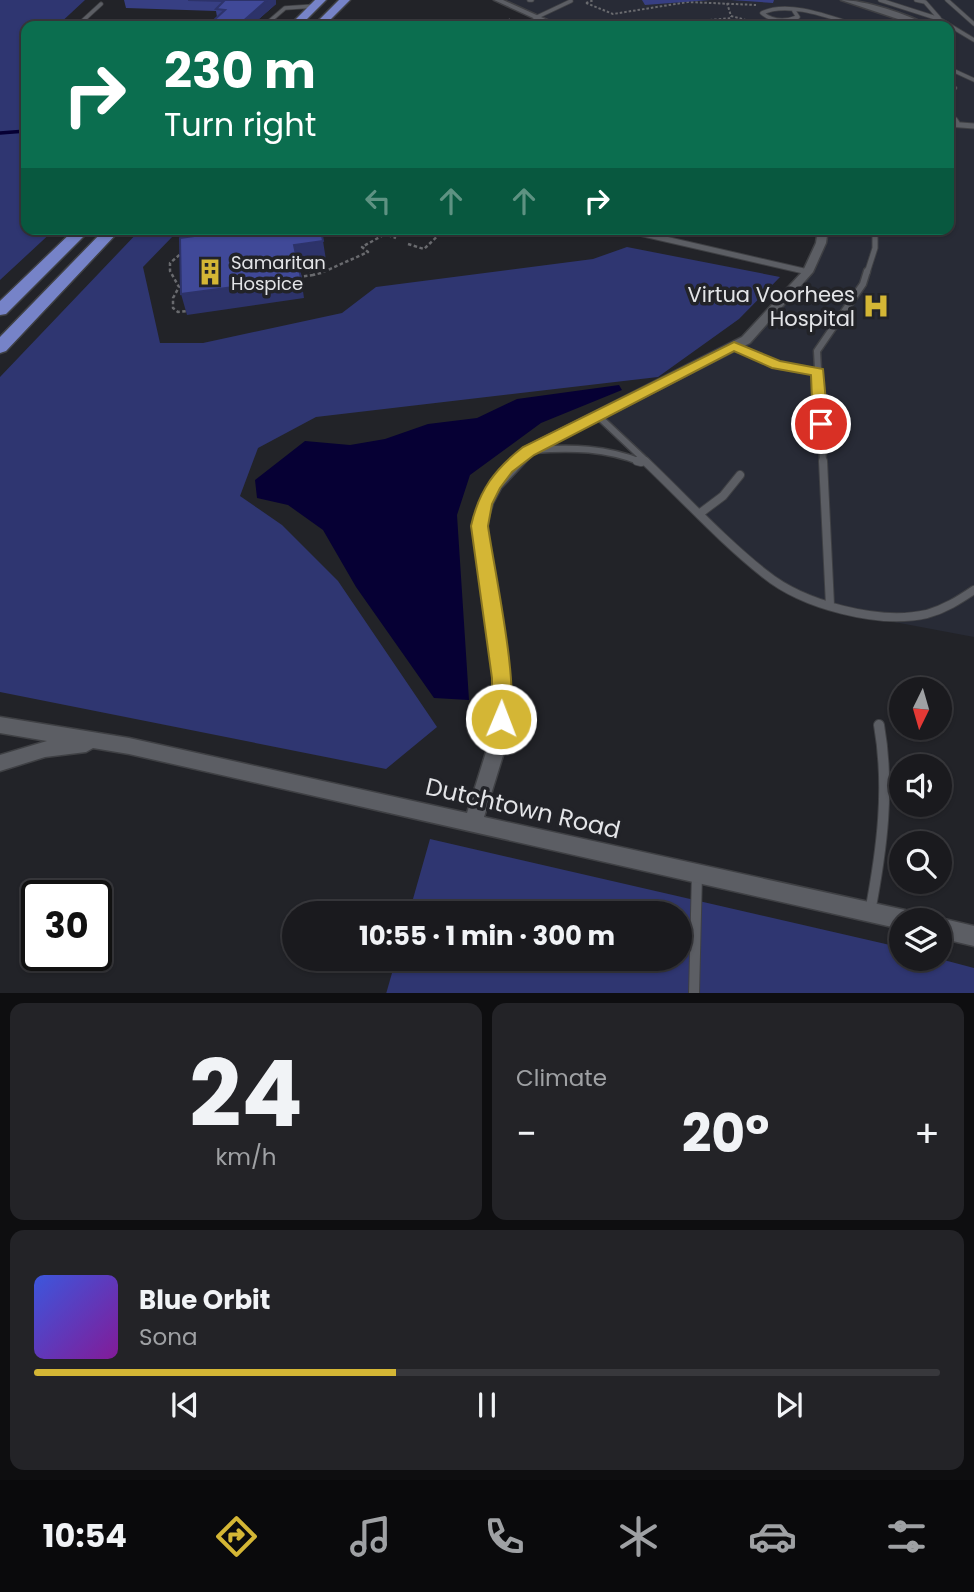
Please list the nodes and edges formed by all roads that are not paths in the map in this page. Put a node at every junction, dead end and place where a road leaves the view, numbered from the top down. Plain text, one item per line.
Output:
1 (345, 0) edge
2 (497, 0) edge
3 (562, 0) edge
4 (844, 0) edge
5 (880, 0) edge
6 (916, 0) edge
7 (947, 0) edge
8 (574, 1) edge
9 (318, 3) edge
10 (101, 4) dead end
11 (794, 10) junction
12 (535, 18) junction
13 (939, 19) junction
14 (82, 21) edge
15 (270, 21) edge
16 (299, 21) edge
17 (323, 21) edge
18 (543, 21) edge
19 (838, 21) edge
20 (913, 21) edge
21 (942, 21) edge
22 (974, 24) edge
23 (954, 28) edge
24 (974, 40) edge
25 (954, 71) edge
26 (974, 80) edge
27 (954, 118) edge
28 (954, 123) edge
29 (957, 123) junction
30 (974, 126) edge
31 (78, 235) edge
32 (108, 235) edge
33 (648, 235) edge
34 (823, 235) edge
35 (875, 235) edge
36 (808, 272) junction
37 (0, 310) edge
38 (734, 346) junction
39 (0, 347) edge
40 (818, 372) junction
41 (597, 415) junction
42 (528, 451) junction
43 (649, 466) junction
44 (740, 475) dead end
45 (699, 514) junction
46 (974, 590) edge
47 (830, 605) junction
48 (0, 725) edge
49 (879, 725) dead end
50 (129, 746) junction
51 (0, 763) edge
52 (473, 823) junction
53 (696, 874) junction
54 (870, 913) junction
55 (889, 917) edge
56 (952, 931) edge
57 (974, 936) edge
58 (694, 993) edge

1 - 17 highway
2 - 12 street
3 - 8 lane
4 - 20 street
5 - 13 lane
6 - 13 lane
7 - 22 lane
8 - 12 lane
9 - 15 lane
9 - 16 highway
10 - 14 lane
11 - 11 lane
11 - 19 lane
12 - 18 street
13 - 21 lane
23 - 24 lane
25 - 26 lane
27 - 29 lane
28 - 29 lane
29 - 30 lane
31 - 37 highway
32 - 39 highway
33 - 36 lane
34 - 36 street
35 - 40 lane
36 - 38 street
38 - 40 lane
38 - 41 street
40 - 47 lane
41 - 42 street
41 - 43 lane
42 - 43 lane
42 - 52 street
43 - 45 lane
44 - 45 lane
45 - 47 lane
46 - 47 lane
48 - 50 street, Dutchtown Road
49 - 54 lane
50 - 51 street, Dutchtown Road
50 - 52 street, Dutchtown Road
52 - 53 street, Dutchtown Road
53 - 54 street, Dutchtown Road
53 - 58 lane
54 - 55 street, Dutchtown Road
56 - 57 street

